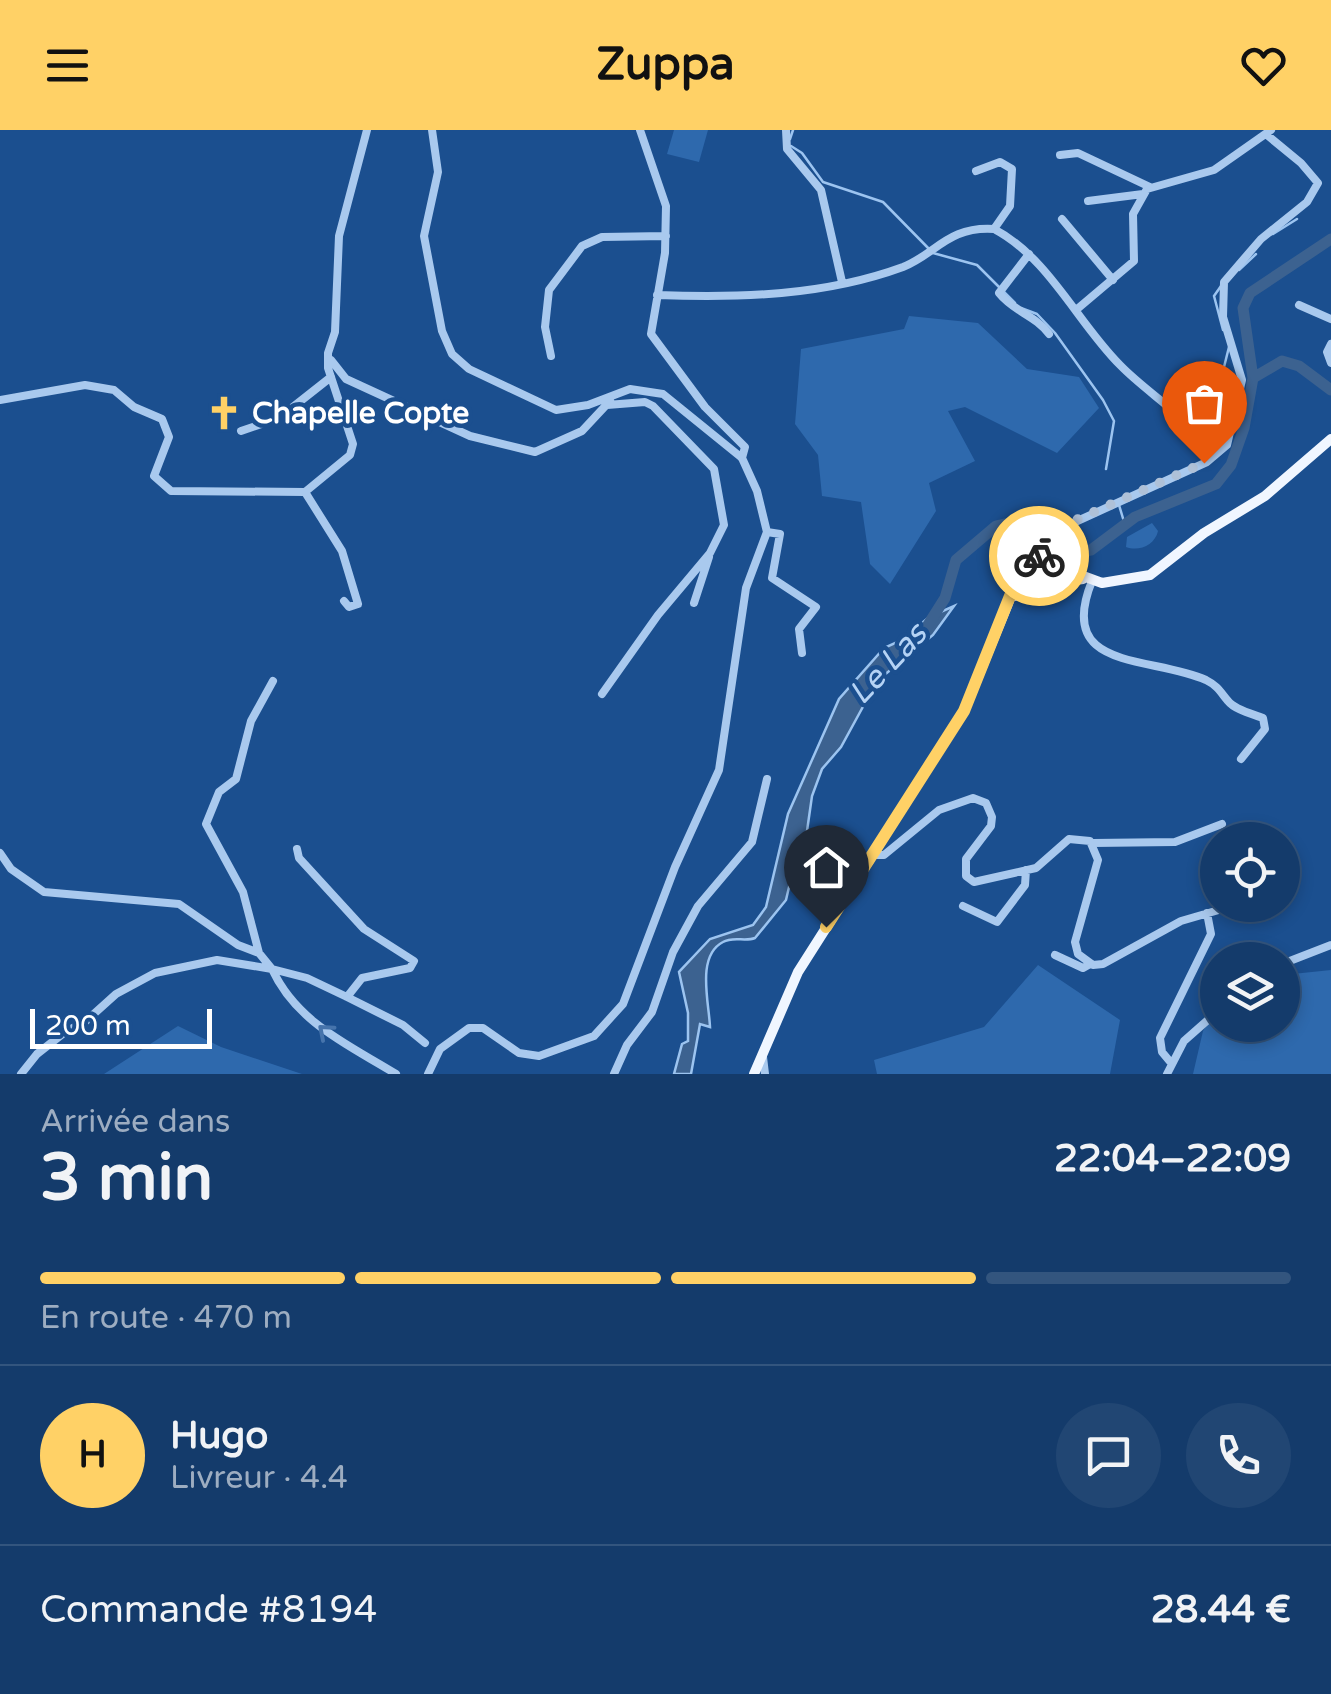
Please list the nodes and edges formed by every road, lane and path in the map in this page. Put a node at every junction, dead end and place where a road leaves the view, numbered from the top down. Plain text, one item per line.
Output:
1 (367, 130) edge
2 (432, 130) edge
3 (640, 130) edge
4 (786, 130) edge
5 (1269, 133) edge
6 (1060, 155) dead end
7 (976, 171) dead end
8 (1146, 191) junction
9 (1088, 202) dead end
10 (1062, 219) dead end
11 (994, 229) junction
12 (666, 236) junction
13 (1028, 254) junction
14 (1113, 280) junction
15 (842, 282) junction
16 (657, 296) junction
17 (1299, 305) dead end
18 (1076, 310) junction
19 (1331, 319) edge
20 (1050, 334) dead end
21 (1331, 344) edge
22 (328, 353) junction
23 (551, 356) dead end
24 (1331, 363) edge
25 (331, 377) junction
26 (614, 393) junction
27 (0, 400) edge
28 (607, 405) junction
29 (241, 431) dead end
30 (1331, 439) edge
31 (1214, 457) junction
32 (742, 458) junction
33 (305, 492) junction
34 (767, 532) junction
35 (710, 553) junction
36 (1044, 560) junction
37 (1022, 575) junction
38 (1089, 580) junction
39 (1046, 582) junction
40 (1032, 585) junction
41 (1011, 600) junction
42 (344, 601) dead end
43 (694, 602) dead end
44 (802, 653) dead end
45 (273, 681) dead end
46 (602, 694) dead end
47 (1241, 759) dead end
48 (767, 779) dead end
49 (1200, 832) edge
50 (1092, 843) junction
51 (297, 849) dead end
52 (0, 853) edge
53 (872, 854) junction
54 (1026, 870) junction
55 (963, 906) dead end
56 (1200, 916) edge
57 (1209, 922) edge
58 (1331, 944) edge
59 (259, 953) junction
60 (1055, 955) dead end
61 (1300, 957) edge
62 (1090, 964) junction
63 (272, 970) junction
64 (347, 997) junction
65 (1200, 1026) edge
66 (425, 1044) junction
67 (440, 1049) junction
68 (763, 1057) junction
69 (434, 1058) junction
70 (1172, 1064) junction
71 (21, 1074) edge
72 (396, 1074) edge
73 (428, 1074) edge
74 (614, 1074) edge
75 (754, 1074) edge
76 (764, 1074) edge
77 (1167, 1074) edge

1 - 22 street
2 - 26 street
3 - 12 street
4 - 15 street
5 - 8 street
5 - 31 street
6 - 8 street
7 - 11 street
8 - 9 street
8 - 14 street
10 - 14 street
11 - 13 street
11 - 15 street
12 - 16 street
12 - 23 street
13 - 18 street
13 - 20 street
14 - 18 street
15 - 16 street
16 - 32 street
17 - 19 street
18 - 31 street
21 - 24 street
22 - 25 street
22 - 28 street
25 - 29 street
25 - 33 street
26 - 28 street
26 - 32 street
27 - 33 street
28 - 35 street
30 - 38 main road
31 - 36 street
32 - 34 street
33 - 42 street
34 - 44 street
34 - 67 street
35 - 43 street
35 - 46 street
36 - 37 main road
36 - 38 main road
36 - 39 main road
37 - 40 main road
37 - 41 main road
38 - 39 main road
38 - 47 street
39 - 40 main road
40 - 41 main road
41 - 53 main road
45 - 59 street
48 - 74 street
49 - 50 street
50 - 54 street
50 - 62 street
51 - 64 street
52 - 59 street
53 - 54 street
53 - 68 main road
54 - 55 street
56 - 62 street
57 - 70 street
58 - 61 street
59 - 63 street
60 - 62 street
63 - 64 street
63 - 71 street
72 -> 63 street
64 - 66 street
65 - 70 street
66 - 67 street
66 - 69 street
67 - 69 street
68 - 75 main road
68 - 76 street
69 - 73 street
70 - 77 street

